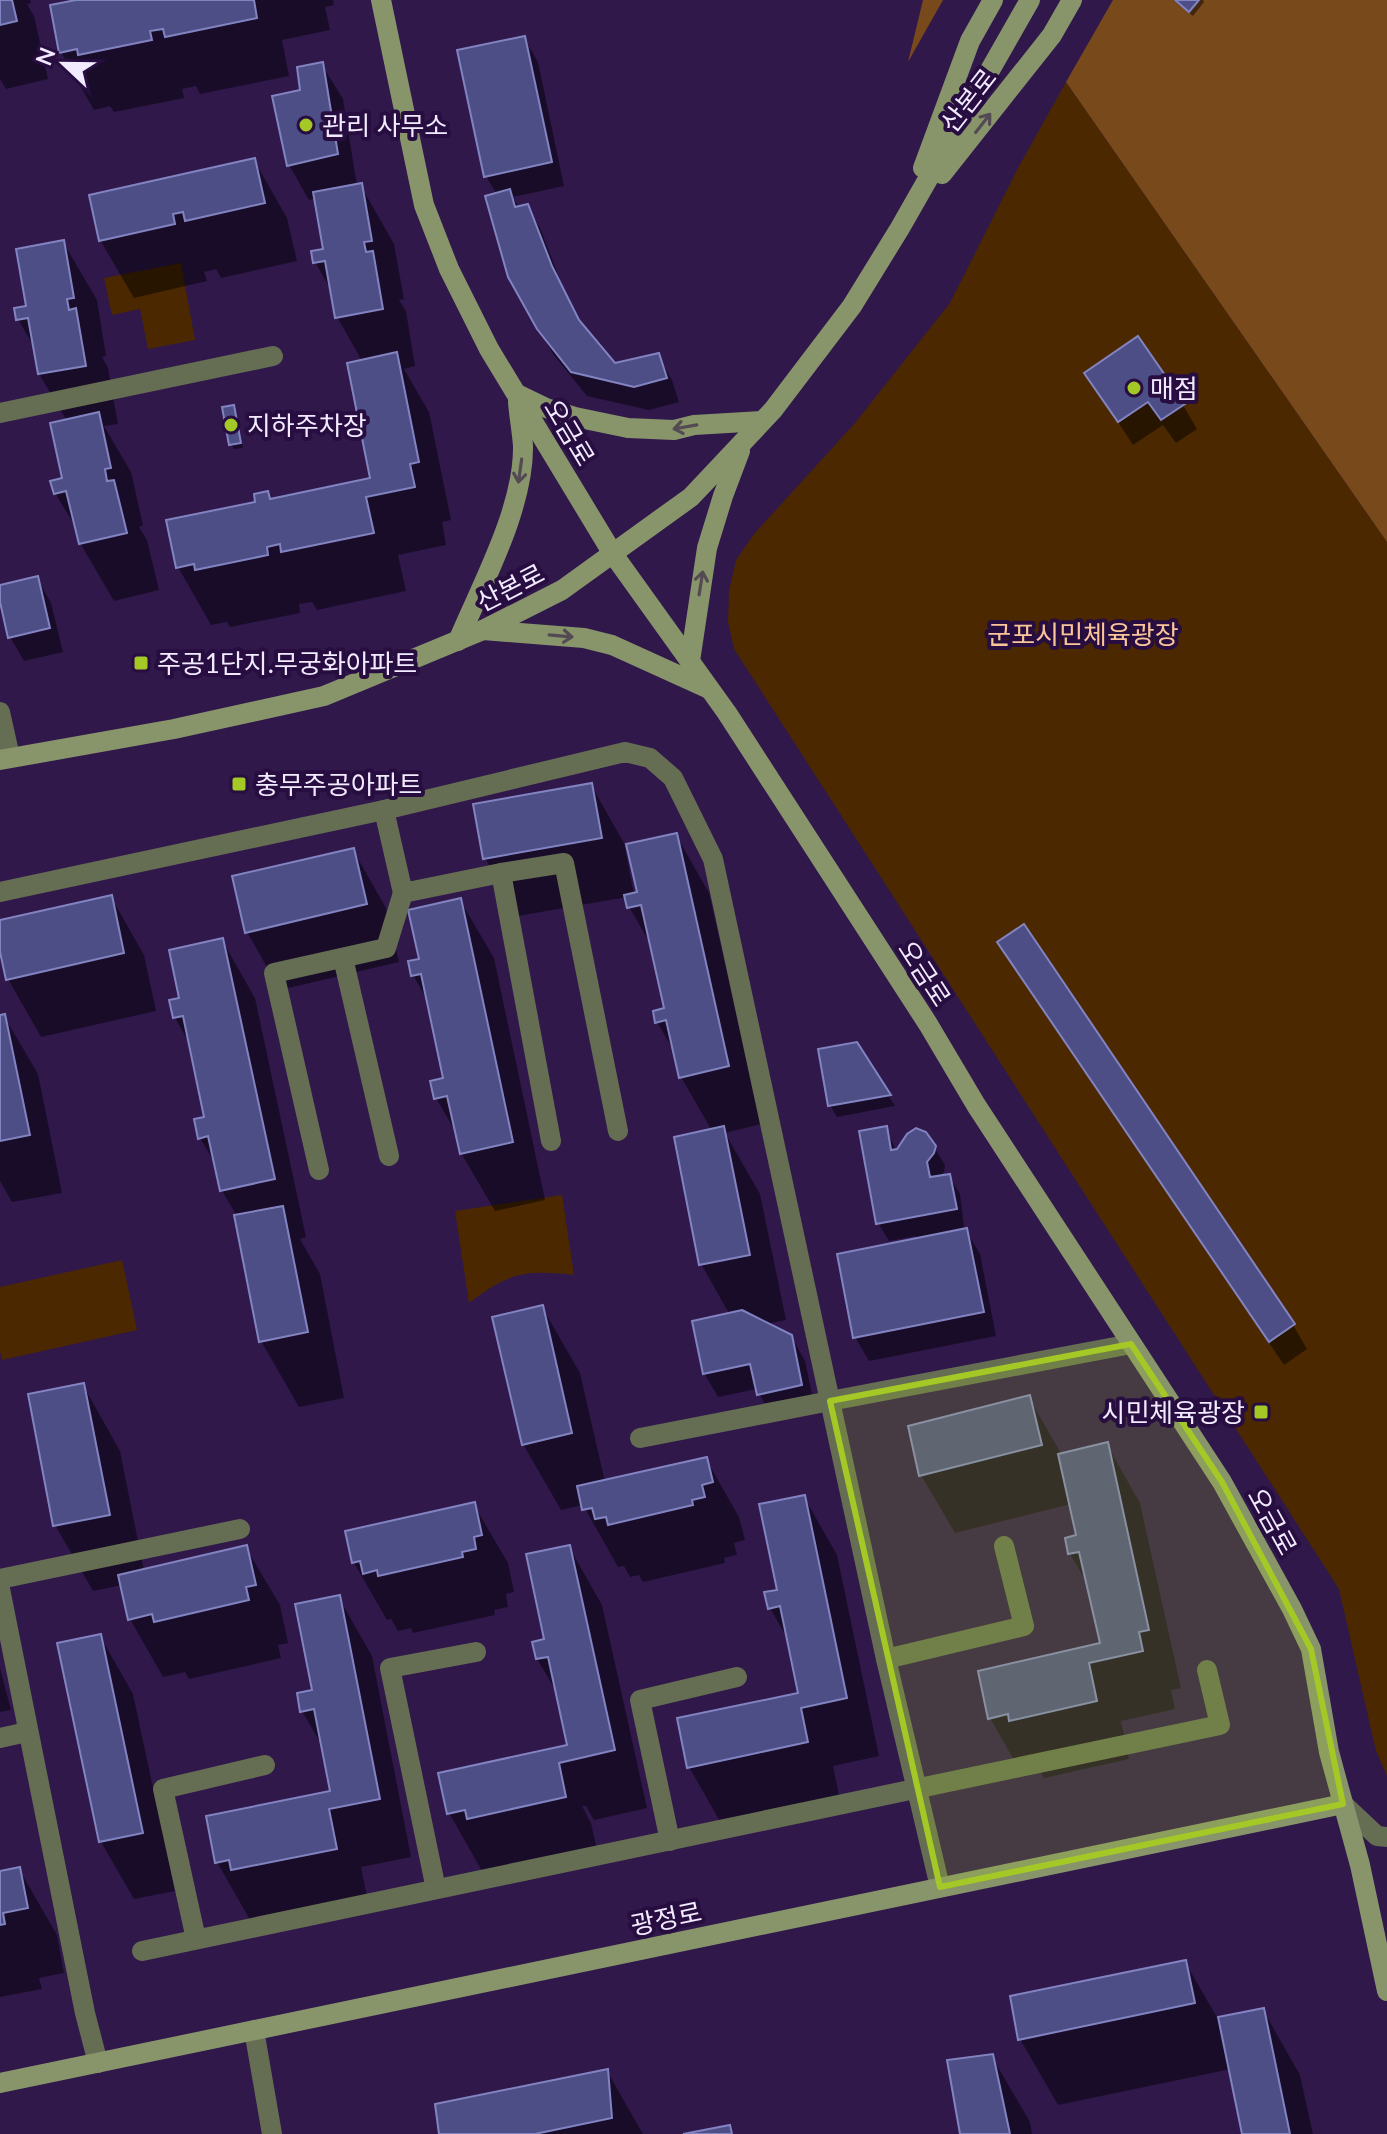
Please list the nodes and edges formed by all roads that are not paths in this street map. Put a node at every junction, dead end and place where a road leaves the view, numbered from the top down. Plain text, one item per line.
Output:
1 (381, 0) edge
2 (993, 0) edge
3 (1030, 0) edge
4 (1072, 0) edge
5 (900, 228) junction
6 (273, 356) dead end
7 (517, 394) junction
8 (0, 413) edge
9 (762, 421) junction
10 (743, 443) junction
11 (613, 554) junction
12 (483, 630) junction
13 (458, 641) junction
14 (690, 661) junction
15 (711, 690) junction
16 (0, 712) edge
17 (5, 758) edge
18 (384, 810) junction
19 (501, 873) junction
20 (0, 892) edge
21 (403, 893) junction
22 (343, 958) junction
23 (618, 1131) dead end
24 (551, 1141) dead end
25 (389, 1156) dead end
26 (319, 1170) dead end
27 (1131, 1344) junction
28 (830, 1401) junction
29 (640, 1438) dead end
30 (240, 1529) dead end
31 (1004, 1546) dead end
32 (0, 1579) edge
33 (0, 1589) edge
34 (476, 1652) dead end
35 (886, 1659) junction
36 (1207, 1670) dead end
37 (737, 1677) dead end
38 (27, 1732) junction
39 (0, 1738) edge
40 (265, 1765) dead end
41 (915, 1790) junction
42 (1343, 1804) junction
43 (1387, 1837) edge
44 (670, 1841) junction
45 (940, 1887) junction
46 (436, 1889) junction
47 (196, 1939) junction
48 (142, 1951) dead end
49 (1387, 1991) edge
50 (254, 2030) junction
51 (98, 2063) junction
52 (0, 2083) edge
53 (272, 2134) edge

1 - 7 street, 오금로
2 - 5 street, 산본로
3 - 5 street, 산본로
5 -> 4 street, 산본로
5 - 9 street, 산본로
6 - 8 street
9 -> 7 street
7 - 11 street, 오금로
7 -> 13 street
9 - 10 street, 산본로
10 - 11 street, 산본로
14 -> 10 street
11 - 12 street, 산본로
11 - 14 street, 오금로
12 - 13 street, 산본로
12 -> 15 street
13 - 17 street, 산본로
14 - 15 street, 오금로
15 - 27 street, 오금로
16 - 17 street
18 - 20 street
18 - 21 street
18 - 28 street
19 - 21 street
19 - 23 street
19 - 24 street
21 - 22 street
22 - 25 street
22 - 26 street
27 - 28 street
27 - 42 street, 오금로
28 - 29 street
28 - 35 street
30 - 32 street
31 - 35 street
33 - 38 street
34 - 46 street
35 - 41 street
36 - 41 street
37 - 44 street
38 - 39 street
38 - 51 street
40 - 47 street
41 - 44 street
41 - 45 street
42 - 43 street
42 - 45 street, 광정로
42 - 49 street, 오금로
44 - 46 street
45 - 50 street, 광정로
46 - 47 street
47 - 48 street
50 - 51 street, 광정로
50 - 53 street
51 - 52 street, 광정로

